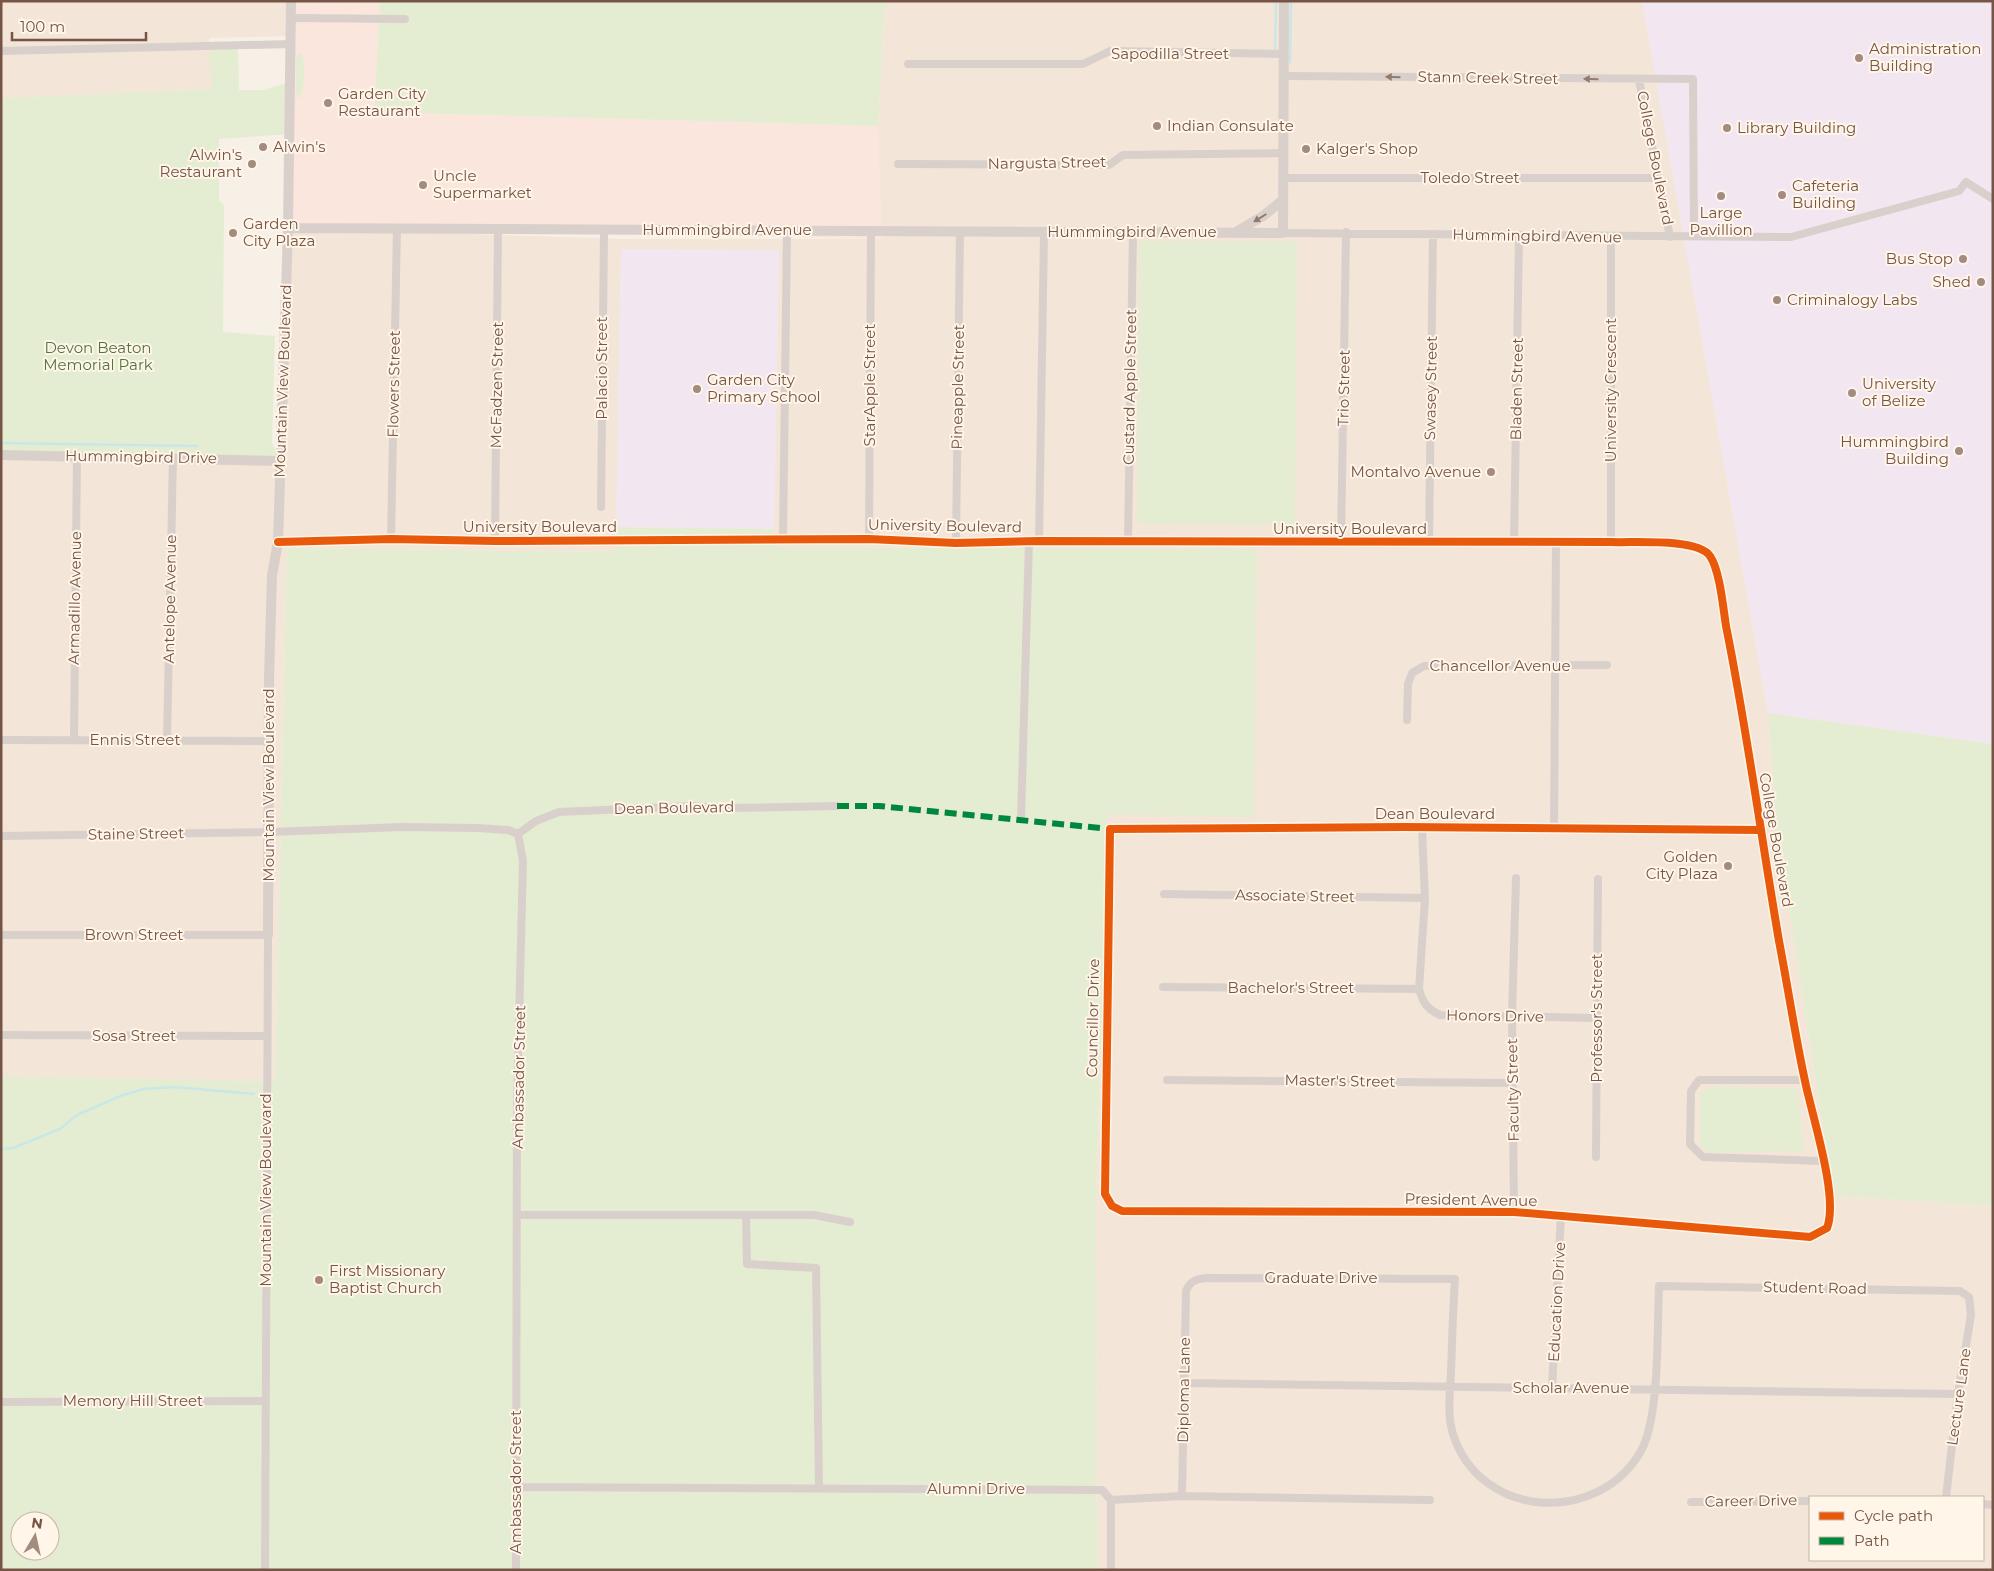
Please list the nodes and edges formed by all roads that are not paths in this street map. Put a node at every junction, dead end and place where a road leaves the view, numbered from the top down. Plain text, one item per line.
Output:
1 (291, 1) edge
2 (1284, 1) edge
3 (291, 18) junction
4 (405, 19) dead end
5 (290, 44) junction
6 (1, 51) edge
7 (1284, 54) junction
8 (908, 64) dead end
9 (1284, 76) junction
10 (1639, 80) junction
11 (1284, 152) junction
12 (898, 164) dead end
13 (1283, 178) junction
14 (1658, 178) junction
15 (1993, 199) edge
16 (1283, 200) junction
17 (288, 228) junction
18 (397, 228) junction
19 (498, 229) junction
20 (604, 230) junction
21 (787, 230) junction
22 (871, 231) junction
23 (960, 231) junction
24 (1044, 232) junction
25 (1133, 232) junction
26 (1346, 232) junction
27 (1234, 233) junction
28 (1283, 233) junction
29 (1433, 234) junction
30 (1519, 236) junction
31 (1694, 236) junction
32 (1611, 237) junction
33 (1670, 237) junction
34 (1, 455) edge
35 (77, 456) junction
36 (172, 457) junction
37 (280, 461) junction
38 (601, 508) dead end
39 (391, 539) junction
40 (869, 539) junction
41 (783, 540) junction
42 (495, 541) junction
43 (1029, 541) junction
44 (1039, 541) junction
45 (1128, 541) junction
46 (278, 542) junction
47 (1556, 542) junction
48 (1611, 542) junction
49 (956, 543) junction
50 (1341, 543) junction
51 (1429, 543) junction
52 (1514, 543) junction
53 (1607, 665) dead end
54 (1556, 666) junction
55 (1407, 720) dead end
56 (1, 740) edge
57 (74, 740) junction
58 (167, 741) junction
59 (268, 741) junction
60 (837, 806) dead end
61 (1021, 819) dead end
62 (1422, 828) junction
63 (1554, 828) junction
64 (1110, 829) joint
65 (1760, 830) junction
66 (270, 832) junction
67 (518, 834) junction
68 (1, 836) edge
69 (1516, 878) dead end
70 (1598, 879) dead end
71 (1164, 894) dead end
72 (1425, 898) junction
73 (1, 935) edge
74 (268, 936) junction
75 (1163, 986) dead end
76 (1419, 989) junction
77 (1512, 1016) junction
78 (1596, 1018) junction
79 (1, 1035) edge
80 (267, 1036) junction
81 (1167, 1080) dead end
82 (1804, 1080) junction
83 (1513, 1083) junction
84 (1596, 1157) dead end
85 (1823, 1161) junction
86 (1112, 1206) joint
87 (1514, 1212) junction
88 (746, 1215) junction
89 (517, 1216) junction
90 (1561, 1216) junction
91 (850, 1222) dead end
92 (1827, 1228) joint
93 (1189, 1284) joint
94 (1969, 1297) joint
95 (1185, 1383) junction
96 (1450, 1386) junction
97 (1552, 1388) junction
98 (1654, 1388) junction
99 (1958, 1394) junction
100 (266, 1401) junction
101 (1, 1402) edge
102 (516, 1487) junction
103 (819, 1488) junction
104 (1182, 1496) junction
105 (1946, 1496) edge
106 (1111, 1500) junction
107 (1430, 1500) dead end
108 (1809, 1501) edge
109 (1691, 1502) dead end
110 (265, 1570) edge
111 (516, 1570) edge
112 (1111, 1570) edge

1 - 3 street, Mountain View Boulevard
2 - 7 street
3 - 4 street
3 - 5 street, Mountain View Boulevard
5 - 6 street
5 - 17 street, Mountain View Boulevard
7 - 8 street, Sapodilla Street
7 - 9 street
10 -> 9 street, Stann Creek Street
9 - 11 street
10 - 14 street, College Boulevard
10 - 31 street, Stann Creek Street
11 - 12 street, Nargusta Street
11 - 13 street
13 - 14 street, Toledo Street
13 - 16 street
14 - 33 street, College Boulevard
15 - 31 street, Hummingbird Avenue
16 -> 27 street
16 - 28 street
17 - 18 street, Hummingbird Avenue
17 - 37 street, Mountain View Boulevard
18 - 19 street, Hummingbird Avenue
18 - 39 street, Flowers Street
19 - 20 street, Hummingbird Avenue
19 - 42 street, McFadzen Street
20 - 21 street, Hummingbird Avenue
20 - 38 street, Palacio Street
21 - 22 street, Hummingbird Avenue
21 - 41 street
22 - 23 street, Hummingbird Avenue
22 - 40 street, StarApple Street
23 - 24 street, Hummingbird Avenue
23 - 49 street, Pineapple Street
24 - 25 street, Hummingbird Avenue
24 - 44 street
25 - 27 street, Hummingbird Avenue
25 - 45 street, Custard Apple Street
26 - 28 street, Hummingbird Avenue
26 - 29 street, Hummingbird Avenue
26 - 50 street, Trio Street
27 - 28 street, Hummingbird Avenue
29 - 30 street, Hummingbird Avenue
29 - 51 street, Swasey Street
30 - 32 street, Hummingbird Avenue
30 - 52 street, Bladen Street
31 - 33 street, Hummingbird Avenue
32 - 33 street, Hummingbird Avenue
32 - 48 street, University Crescent
34 - 35 street, Hummingbird Drive
35 - 36 street, Hummingbird Drive
35 - 57 street, Armadillo Avenue
36 - 37 street, Hummingbird Drive
36 - 58 street, Antelope Avenue
37 - 46 street, Mountain View Boulevard
39 - 42 street, University Boulevard
39 - 46 street, University Boulevard
40 - 41 street, University Boulevard
40 - 49 street, University Boulevard
41 - 42 street, University Boulevard
43 - 44 street, University Boulevard
43 - 49 street, University Boulevard
43 - 61 street
44 - 45 street, University Boulevard
45 - 50 street, University Boulevard
46 - 59 street, Mountain View Boulevard
47 - 48 street, University Boulevard
47 - 52 street, University Boulevard
47 - 54 street
48 - 65 street, College Boulevard
50 - 51 street, University Boulevard
51 - 52 street, University Boulevard
53 - 54 street, Chancellor Avenue
54 - 55 street, Chancellor Avenue
54 - 63 street
56 - 57 street, Ennis Street
57 - 58 street, Ennis Street
58 - 59 street, Ennis Street
59 - 66 street, Mountain View Boulevard
60 - 67 street, Dean Boulevard
62 - 63 street, Dean Boulevard
62 - 64 street, Dean Boulevard
62 - 72 street
63 - 65 street, Dean Boulevard
64 - 86 street, Councillor Drive
65 - 82 street, College Boulevard
66 - 67 street
66 - 68 street, Staine Street
66 - 74 street, Mountain View Boulevard
67 - 89 street, Ambassador Street
69 - 77 street, Faculty Street
70 - 78 street, Professor's Street
71 - 72 street, Associate Street
72 - 76 street
73 - 74 street, Brown Street
74 - 80 street, Mountain View Boulevard
75 - 76 street, Bachelor's Street
76 - 77 street, Honors Drive
77 - 78 street, Honors Drive
77 - 83 street, Faculty Street
78 - 84 street, Professor's Street
79 - 80 street, Sosa Street
80 - 100 street, Mountain View Boulevard
81 - 83 street, Master's Street
82 - 85 street, College Boulevard
82 - 85 street
83 - 87 street, Faculty Street
85 - 92 street, College Boulevard
86 - 87 street, President Avenue
87 - 90 street, President Avenue
88 - 89 street
88 - 91 street
88 - 103 street
89 - 102 street, Ambassador Street
90 - 92 street, President Avenue
90 - 97 street, Education Drive
93 - 95 street, Diploma Lane
93 - 96 street, Graduate Drive
94 - 98 street, Student Road
94 - 99 street, Lecture Lane
95 - 96 street, Scholar Avenue
95 - 104 street, Diploma Lane
96 - 97 street, Scholar Avenue
96 - 98 street
97 - 98 street, Scholar Avenue
98 - 99 street, Scholar Avenue
99 - 105 street, Lecture Lane
100 - 101 street, Memory Hill Street
100 - 110 street, Mountain View Boulevard
102 - 103 street, Alumni Drive
102 - 111 street, Ambassador Street
103 - 106 street, Alumni Drive
104 - 106 street, Alumni Drive
104 - 107 street, Alumni Drive
106 - 112 street
108 - 109 street, Career Drive

